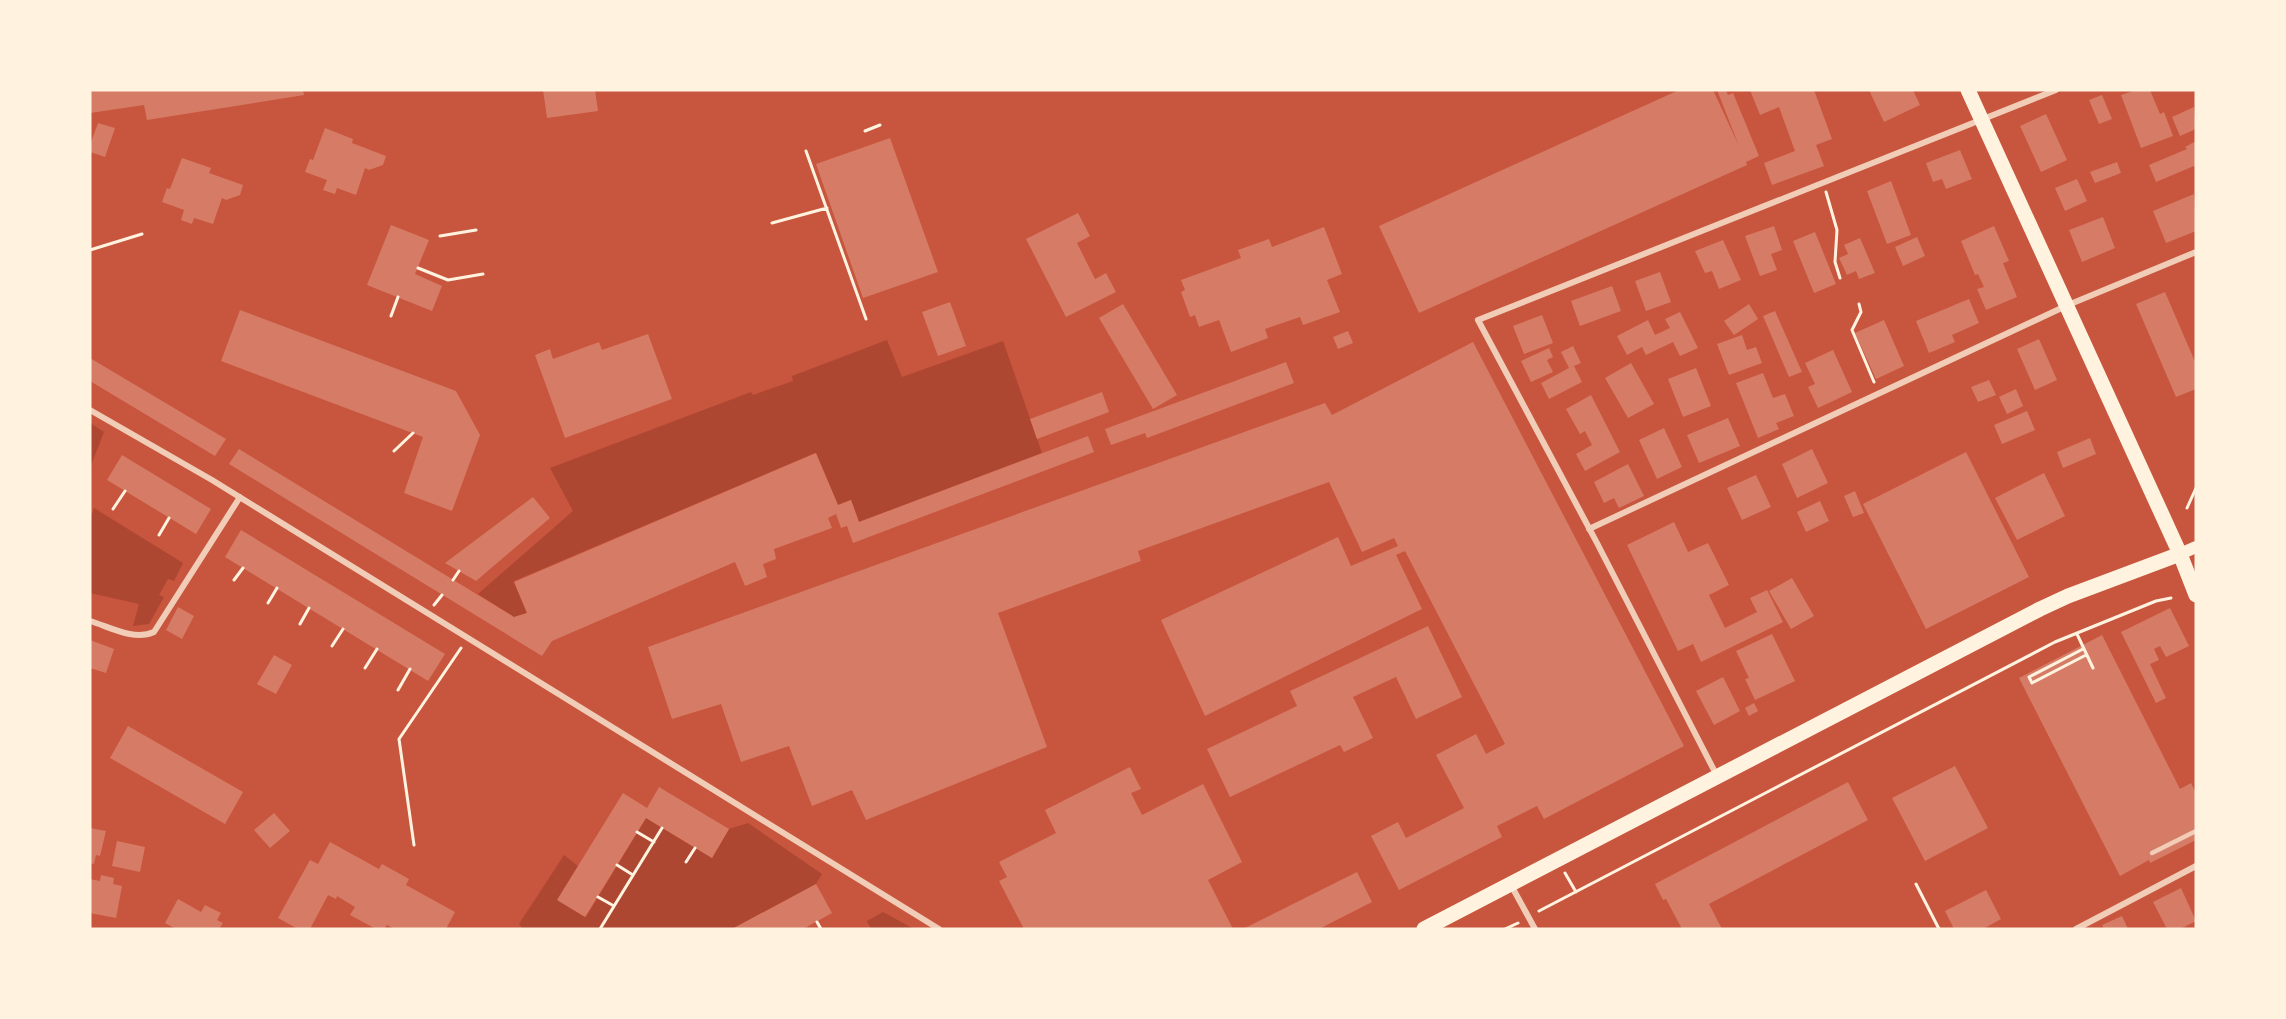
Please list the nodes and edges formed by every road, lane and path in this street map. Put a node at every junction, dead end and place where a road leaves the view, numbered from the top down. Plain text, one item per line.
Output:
1 (1968, 90) edge
2 (2056, 90) edge
3 (1982, 120) junction
4 (880, 125) dead end
5 (865, 130) dead end
6 (806, 151) dead end
7 (1823, 183) junction
8 (826, 208) junction
9 (772, 223) dead end
10 (476, 230) dead end
11 (142, 234) dead end
12 (440, 236) dead end
13 (90, 250) edge
14 (2196, 252) edge
15 (418, 268) dead end
16 (483, 274) dead end
17 (1840, 278) dead end
18 (398, 297) dead end
19 (1859, 304) dead end
20 (2068, 305) junction
21 (391, 316) dead end
22 (866, 319) dead end
23 (1879, 393) junction
24 (90, 410) edge
25 (413, 433) dead end
26 (394, 451) dead end
27 (2196, 488) edge
28 (124, 491) dead end
29 (240, 497) junction
30 (2187, 508) dead end
31 (113, 509) dead end
32 (169, 518) dead end
33 (1589, 529) junction
34 (159, 535) dead end
35 (2196, 547) edge
36 (2180, 554) junction
37 (243, 568) dead end
38 (459, 571) dead end
39 (234, 580) dead end
40 (453, 580) dead end
41 (277, 588) dead end
42 (2196, 595) edge
43 (2171, 598) dead end
44 (268, 603) dead end
45 (309, 608) dead end
46 (90, 621) edge
47 (300, 624) dead end
48 (343, 629) dead end
49 (2076, 634) junction
50 (467, 638) junction
51 (332, 646) dead end
52 (377, 649) dead end
53 (2083, 649) junction
54 (2086, 656) junction
55 (365, 668) dead end
56 (2093, 668) dead end
57 (410, 669) dead end
58 (398, 690) dead end
59 (1717, 776) junction
60 (662, 828) dead end
61 (2196, 831) edge
62 (637, 832) dead end
63 (654, 842) junction
64 (414, 845) dead end
65 (695, 848) dead end
66 (2152, 853) dead end
67 (1557, 859) junction
68 (686, 862) dead end
69 (617, 865) dead end
70 (2196, 866) edge
71 (633, 875) junction
72 (1510, 884) junction
73 (1916, 884) dead end
74 (1576, 892) junction
75 (598, 897) dead end
76 (614, 906) junction
77 (1528, 917) junction
78 (817, 921) dead end
79 (600, 929) edge
80 (821, 929) edge
81 (939, 929) edge
82 (1424, 929) edge
83 (1535, 929) edge
84 (1939, 929) edge
85 (2076, 929) edge

1 - 3 main road
2 - 3 street
3 - 7 street
3 - 20 main road
4 - 5 path
6 - 8 path
7 - 17 path
7 - 33 street
8 - 9 path
8 - 22 path
10 - 12 path
11 - 13 path
14 - 20 street
15 - 16 path
18 - 21 path
19 - 23 path
20 - 23 street
20 - 36 main road
23 - 33 street
24 - 29 street
25 - 26 path
27 - 30 path
28 - 31 path
29 - 46 street
29 - 50 street
32 - 34 path
33 - 59 street
35 - 36 main road
36 - 42 main road
36 - 59 main road
37 - 39 path
38 - 40 path
41 - 44 path
43 - 49 path
45 - 47 path
48 - 51 path
49 - 53 path
49 - 74 path
50 - 64 path
50 - 81 street
52 - 55 path
53 - 54 path
53 - 54 path
54 - 56 path
57 - 58 path
59 - 67 main road
60 - 63 path
61 - 66 lane
62 - 63 path
63 - 71 path
65 - 68 path
67 - 72 main road
67 - 74 path
69 - 71 path
70 - 85 street
71 - 76 path
72 - 77 street
72 - 82 main road
73 - 84 path
74 - 77 path
75 - 76 path
76 - 79 path
77 - 83 street
78 - 80 path

